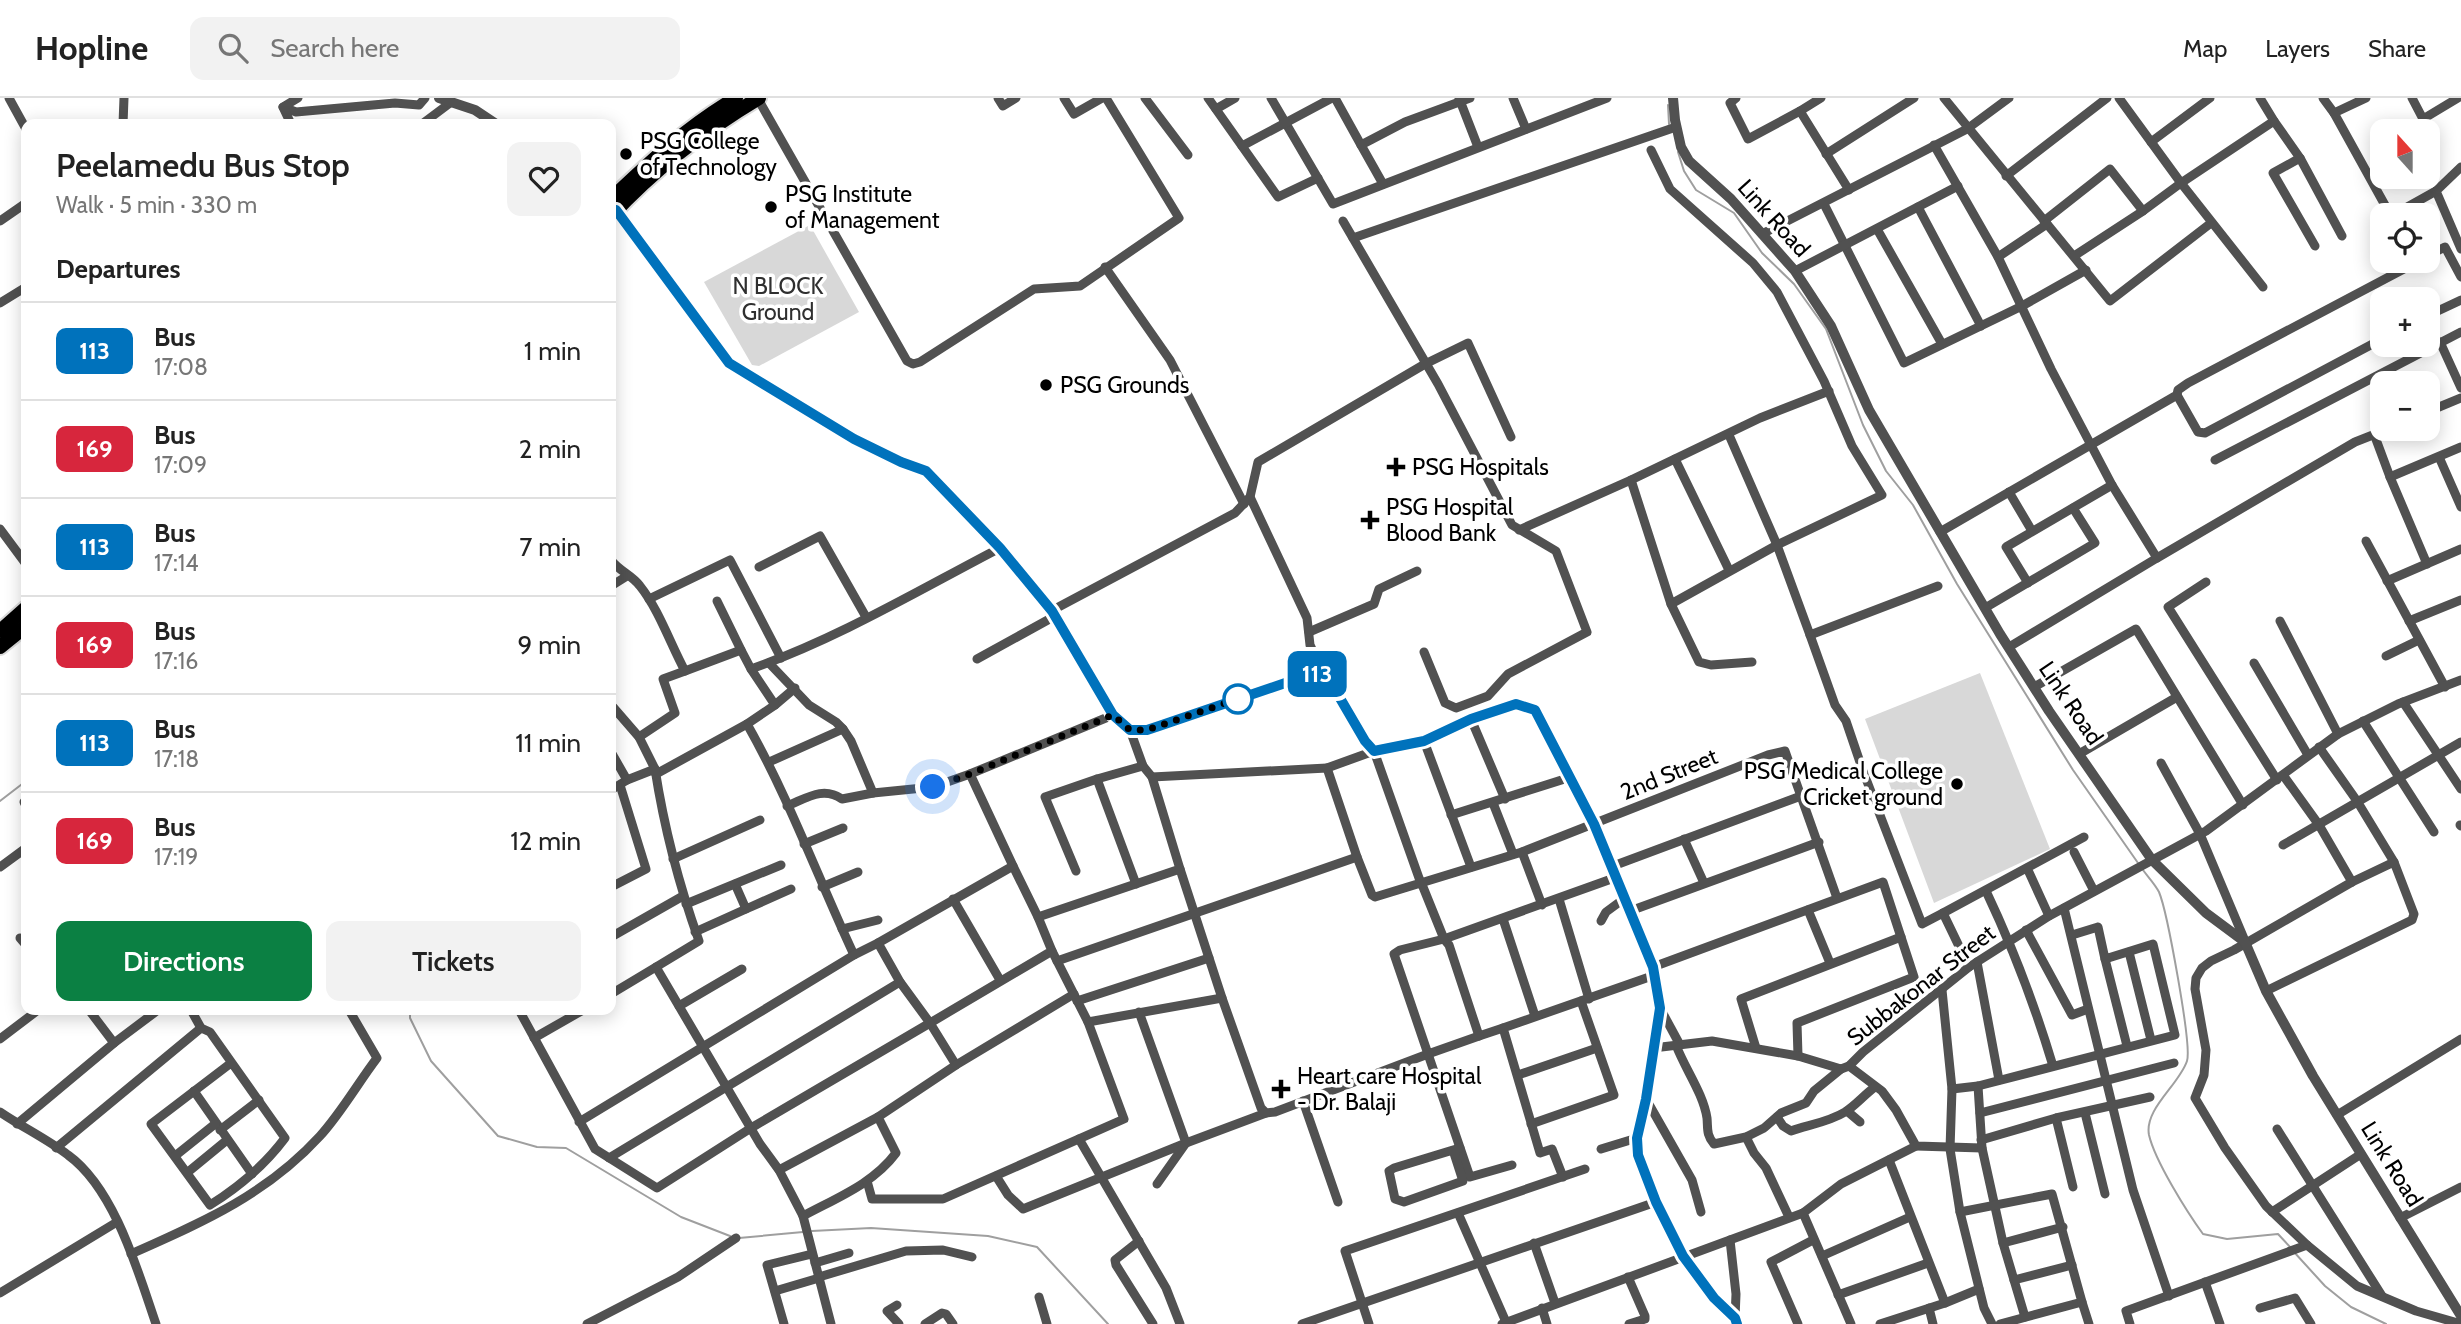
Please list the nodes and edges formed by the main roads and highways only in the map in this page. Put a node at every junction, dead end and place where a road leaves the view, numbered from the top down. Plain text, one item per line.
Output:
1 (736, 98) edge
2 (759, 98) edge
3 (616, 205) edge
4 (616, 205) edge
5 (21, 612) edge
6 (21, 630) edge
7 (0, 631) edge
8 (0, 647) edge

1 - 3 main road
2 - 4 main road
5 - 7 main road
6 - 8 main road

